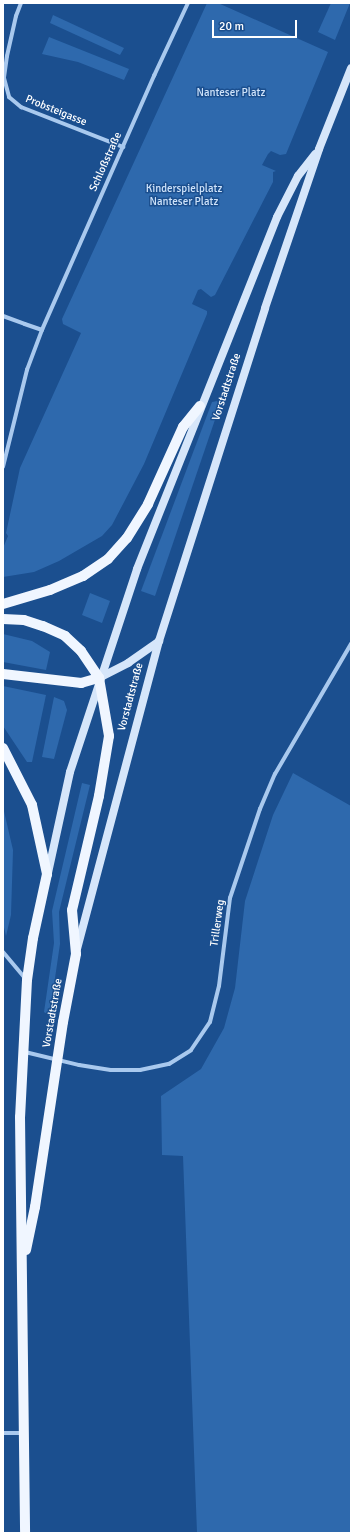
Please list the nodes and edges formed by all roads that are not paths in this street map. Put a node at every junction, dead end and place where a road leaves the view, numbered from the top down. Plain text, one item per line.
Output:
1 (21, 3) edge
2 (188, 3) edge
3 (351, 68) edge
4 (123, 147) junction
5 (320, 148) junction
6 (3, 316) edge
7 (25, 324) joint
8 (42, 330) junction
9 (200, 406) junction
10 (3, 467) edge
11 (3, 604) edge
12 (3, 619) edge
13 (159, 641) junction
14 (351, 644) edge
15 (3, 674) edge
16 (100, 678) junction
17 (3, 748) edge
18 (47, 874) junction
19 (3, 952) edge
20 (76, 954) junction
21 (27, 980) junction
22 (22, 1052) junction
23 (57, 1061) junction
24 (22, 1267) junction
25 (3, 1433) edge
26 (22, 1433) junction
27 (25, 1533) edge

1 - 4 street, Probsteigasse
2 - 4 street, Schloßstraße
3 - 5 main road, Vorstadtstraße
4 - 8 street, Schloßstraße
5 - 9 main road, Vorstadtstraße
5 - 13 main road, Vorstadtstraße
6 - 7 street
7 - 8 street
8 - 10 street, Schloßstraße
9 - 11 main road
9 - 16 main road, Vorstadtstraße
12 - 16 main road
13 - 16 main road
13 - 20 main road, Vorstadtstraße
14 - 23 street, Trillerweg
15 - 16 main road
16 - 18 main road, Vorstadtstraße
16 - 20 main road
17 - 18 main road
18 - 21 main road, Vorstadtstraße
19 - 21 street
20 - 23 main road, Vorstadtstraße
21 - 22 main road, Vorstadtstraße
22 - 23 street, Trillerweg
22 - 24 main road, Vorstadtstraße
23 - 24 main road, Vorstadtstraße
24 - 26 main road, Vorstadtstraße
25 - 26 street
26 - 27 main road, Vorstadtstraße

